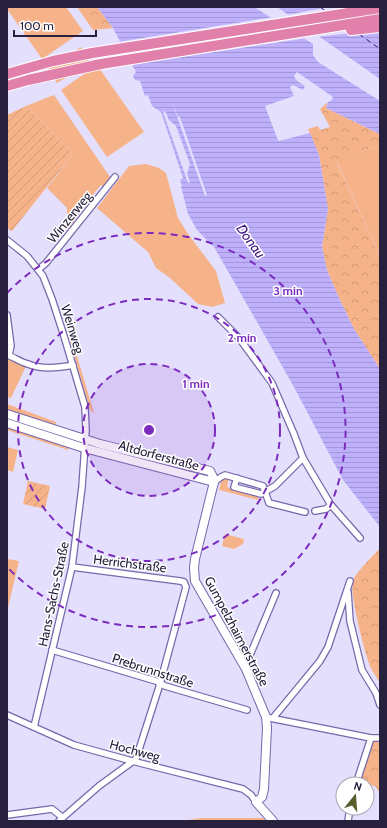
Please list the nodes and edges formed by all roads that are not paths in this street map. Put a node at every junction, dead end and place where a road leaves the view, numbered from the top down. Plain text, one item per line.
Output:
1 (353, 7) edge
2 (380, 8) edge
3 (380, 19) edge
4 (380, 27) edge
5 (234, 31) junction
6 (241, 41) junction
7 (7, 74) edge
8 (7, 86) edge
9 (115, 177) dead end
10 (7, 240) edge
11 (39, 269) junction
12 (7, 315) edge
13 (218, 317) dead end
14 (8, 355) edge
15 (73, 365) junction
16 (7, 414) edge
17 (7, 423) edge
18 (85, 439) junction
19 (84, 448) junction
20 (303, 458) junction
21 (210, 471) junction
22 (225, 476) junction
23 (237, 478) junction
24 (214, 482) junction
25 (265, 491) junction
26 (331, 505) junction
27 (315, 511) dead end
28 (305, 512) dead end
29 (360, 538) dead end
30 (72, 567) junction
31 (350, 581) dead end
32 (348, 588) junction
33 (276, 594) dead end
34 (52, 650) junction
35 (246, 667) junction
36 (160, 684) junction
37 (380, 705) edge
38 (247, 710) dead end
39 (7, 715) edge
40 (270, 717) junction
41 (34, 727) junction
42 (370, 738) junction
43 (380, 738) edge
44 (132, 762) junction
45 (358, 776) edge
46 (256, 802) junction
47 (7, 815) edge
48 (60, 819) edge
49 (273, 821) edge

1 - 5 highway
2 - 5 highway
3 - 6 highway
4 - 6 highway
5 - 7 highway
6 - 8 highway
9 - 11 street, Winzerweg
10 - 11 street, Weinweg
11 - 15 street, Weinweg
12 - 14 street
13 - 20 street
14 - 15 street
15 - 18 street, Weinweg
16 - 18 street, Altdorferstraße
17 - 19 street, Altdorferstraße
18 - 19 street, Hans-Sachs-Straße
18 - 21 street, Altdorferstraße
19 - 24 street, Altdorferstraße
19 - 30 street, Hans-Sachs-Straße
20 - 25 street
20 - 26 street
21 - 22 street, Altdorferstraße
21 - 24 street
22 - 23 street, Altdorferstraße
22 - 24 street
23 - 25 street, Altdorferstraße
23 - 25 street
24 - 35 street, Gumpelzhaimerstraße
25 - 28 street, Altdorferstraße
26 - 27 street
26 - 29 street
30 - 34 street, Hans-Sachs-Straße
30 - 36 street, Herrichstraße
31 - 32 street
32 - 37 street
32 - 40 street
33 - 35 street
34 - 36 street, Prebrunnstraße
34 - 41 street, Hans-Sachs-Straße
35 - 40 street, Gumpelzhaimerstraße
36 - 38 street, Prebrunnstraße
36 - 44 street
39 - 41 street, Hochweg
40 - 42 street
40 - 46 street, Gumpelzhaimerstraße
41 - 44 street, Hochweg
42 - 43 street
42 - 45 street
44 - 46 street, Hochweg
44 - 48 street
46 - 49 street
47 - 48 street

